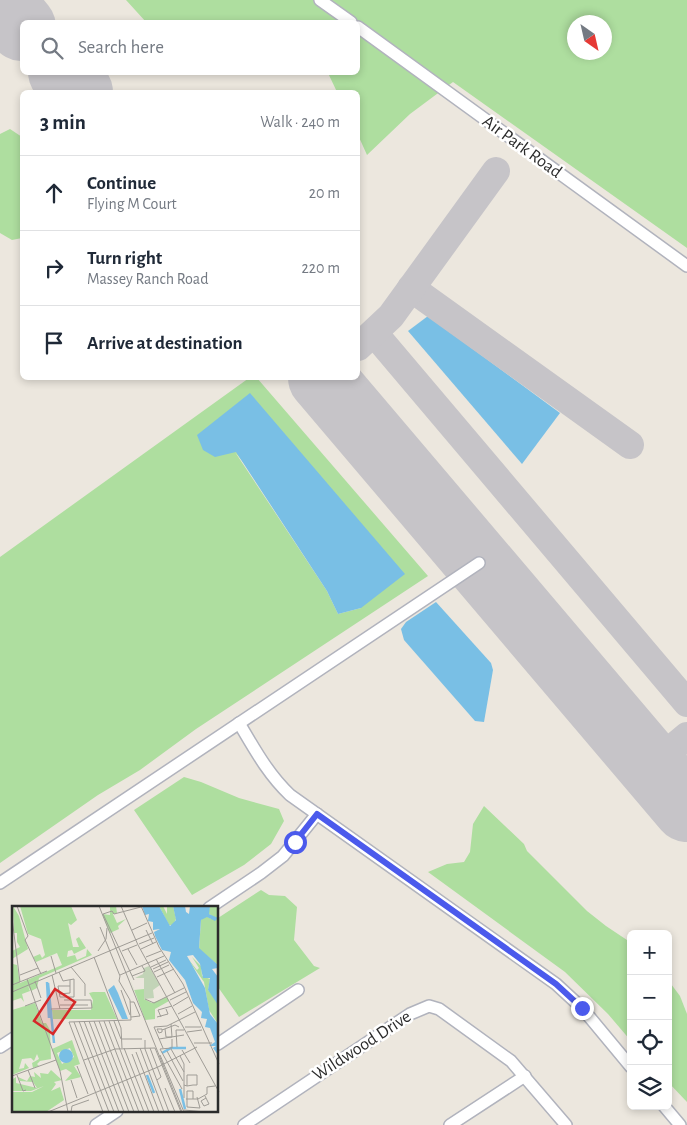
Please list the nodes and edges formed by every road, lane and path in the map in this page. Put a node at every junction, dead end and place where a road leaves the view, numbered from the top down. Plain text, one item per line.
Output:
1 (320, 0) edge
2 (348, 20) edge
3 (360, 28) edge
4 (687, 266) edge
5 (479, 563) dead end
6 (239, 723) junction
7 (317, 814) junction
8 (0, 883) edge
9 (212, 906) edge
10 (298, 990) dead end
11 (12, 1039) edge
12 (219, 1043) edge
13 (0, 1047) edge
14 (630, 1065) edge
15 (525, 1076) junction
16 (667, 1110) edge
17 (116, 1112) edge
18 (96, 1125) edge
19 (244, 1125) edge
20 (450, 1125) edge
21 (566, 1125) edge
22 (680, 1125) edge

1 - 2 street
3 - 4 street, Air Park Road
5 - 6 street
6 - 7 street
6 - 8 street
7 - 9 street
7 - 14 street
10 - 12 street
11 - 13 street
15 - 19 street, Wildwood Drive
15 - 20 street
15 - 21 street, Wildwood Drive
16 - 22 street
17 - 18 street

